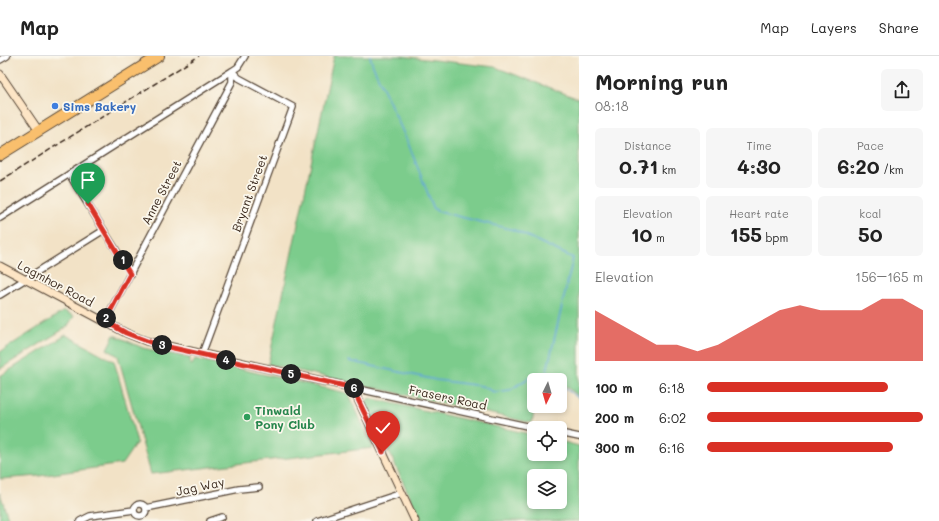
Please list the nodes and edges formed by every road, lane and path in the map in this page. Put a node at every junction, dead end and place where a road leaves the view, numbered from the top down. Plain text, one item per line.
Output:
1 (7, 56) edge
2 (159, 56) edge
3 (245, 56) edge
4 (0, 60) edge
5 (232, 71) junction
6 (0, 74) edge
7 (40, 131) junction
8 (0, 156) edge
9 (69, 174) junction
10 (0, 218) edge
11 (104, 230) junction
12 (0, 266) edge
13 (130, 274) junction
14 (24, 279) junction
15 (0, 295) edge
16 (105, 321) junction
17 (202, 354) junction
18 (354, 388) junction
19 (527, 426) edge
20 (567, 435) edge
21 (579, 438) edge
22 (258, 487) dead end
23 (402, 493) junction
24 (134, 510) junction
25 (146, 511) junction
26 (222, 517) dead end
27 (140, 519) edge
28 (80, 521) edge
29 (146, 521) edge
30 (210, 521) edge
31 (317, 521) edge
32 (414, 521) edge

1 - 4 street
2 - 7 highway
3 - 5 street
5 - 9 street
5 - 13 street, Anne Street
5 - 17 street, Bryant Street
6 - 7 street
7 - 8 highway
9 - 10 street
9 - 11 street
11 - 13 street
11 - 14 street
12 - 14 street, Lagmhor Road
13 - 16 street, Anne Street
14 - 15 street
14 - 16 street, Lagmhor Road
16 - 17 street, Lagmhor Road
17 - 18 street, Lagmhor Road
18 - 19 street, Frasers Road
18 - 23 street
20 - 21 street
22 - 25 street, Jag Way
23 - 31 street
23 - 32 street
24 - 25 street
24 - 27 street
24 - 28 street
25 - 27 street
25 - 29 street
26 - 30 street

